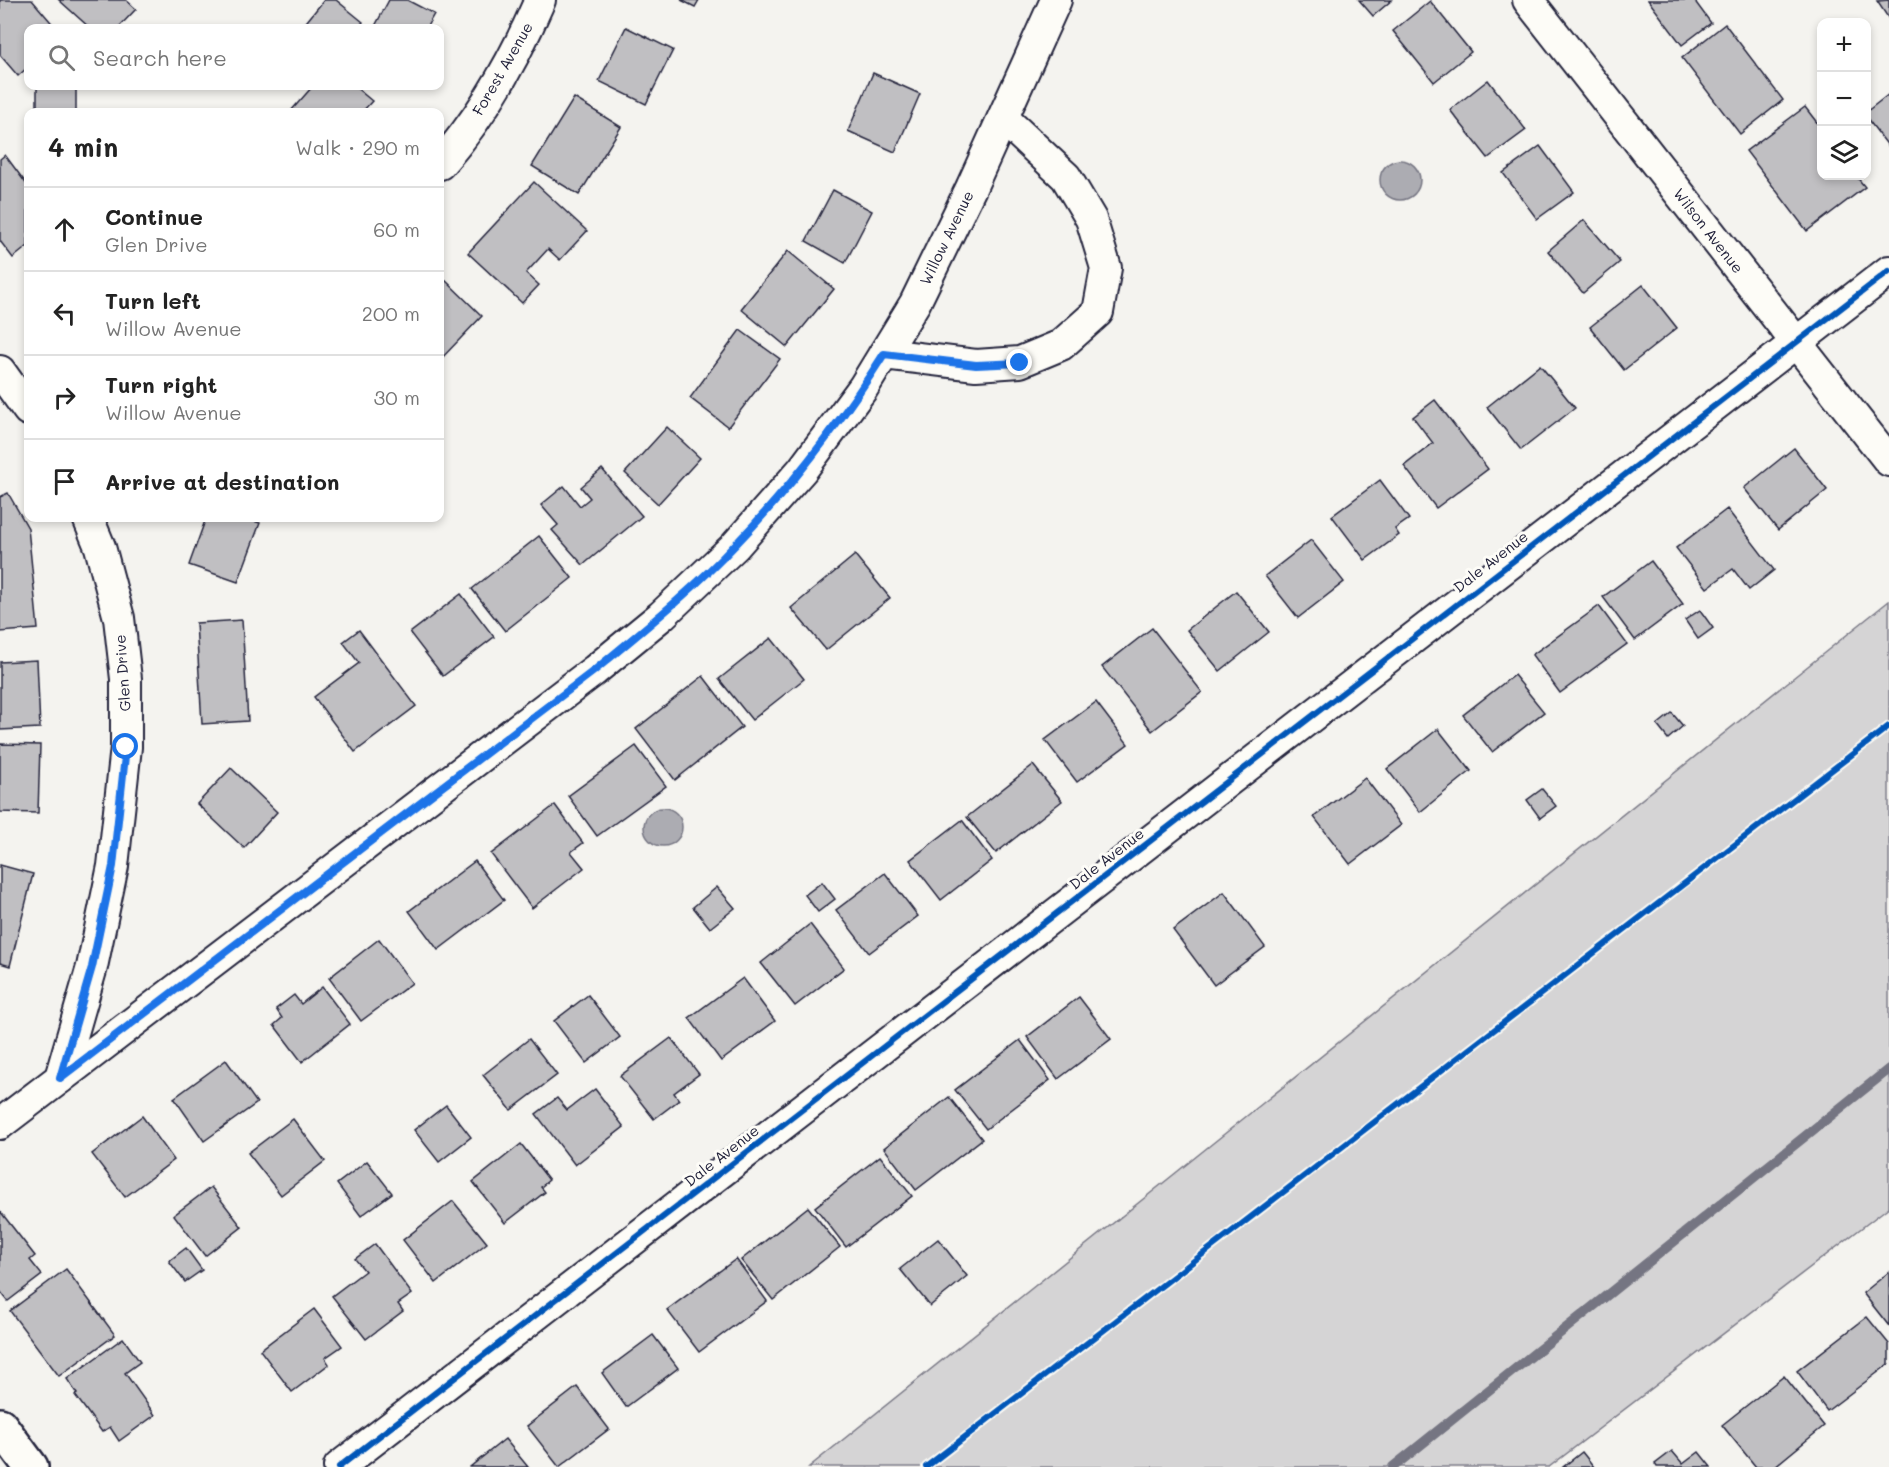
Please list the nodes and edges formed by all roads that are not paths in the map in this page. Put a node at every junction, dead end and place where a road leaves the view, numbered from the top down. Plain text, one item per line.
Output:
1 (540, 0) edge
2 (1056, 0) edge
3 (1528, 0) edge
4 (1003, 118) junction
5 (444, 159) edge
6 (1889, 271) edge
7 (1795, 343) junction
8 (884, 354) junction
9 (0, 371) edge
10 (24, 404) edge
11 (1889, 461) edge
12 (90, 522) edge
13 (60, 1078) junction
14 (0, 1124) edge
15 (0, 1425) edge
16 (31, 1467) edge
17 (339, 1467) edge

1 - 5 street, Forest Avenue
2 - 4 street, Willow Avenue
3 - 7 street, Wilson Avenue
4 - 8 street, Willow Avenue
4 - 8 street
6 - 7 street, Dale Avenue
7 - 11 street, Wilson Avenue
7 - 17 street, Dale Avenue
8 - 13 street, Willow Avenue
9 - 10 street
12 - 13 street, Glen Drive
13 - 14 street, Willow Avenue
15 - 16 street

